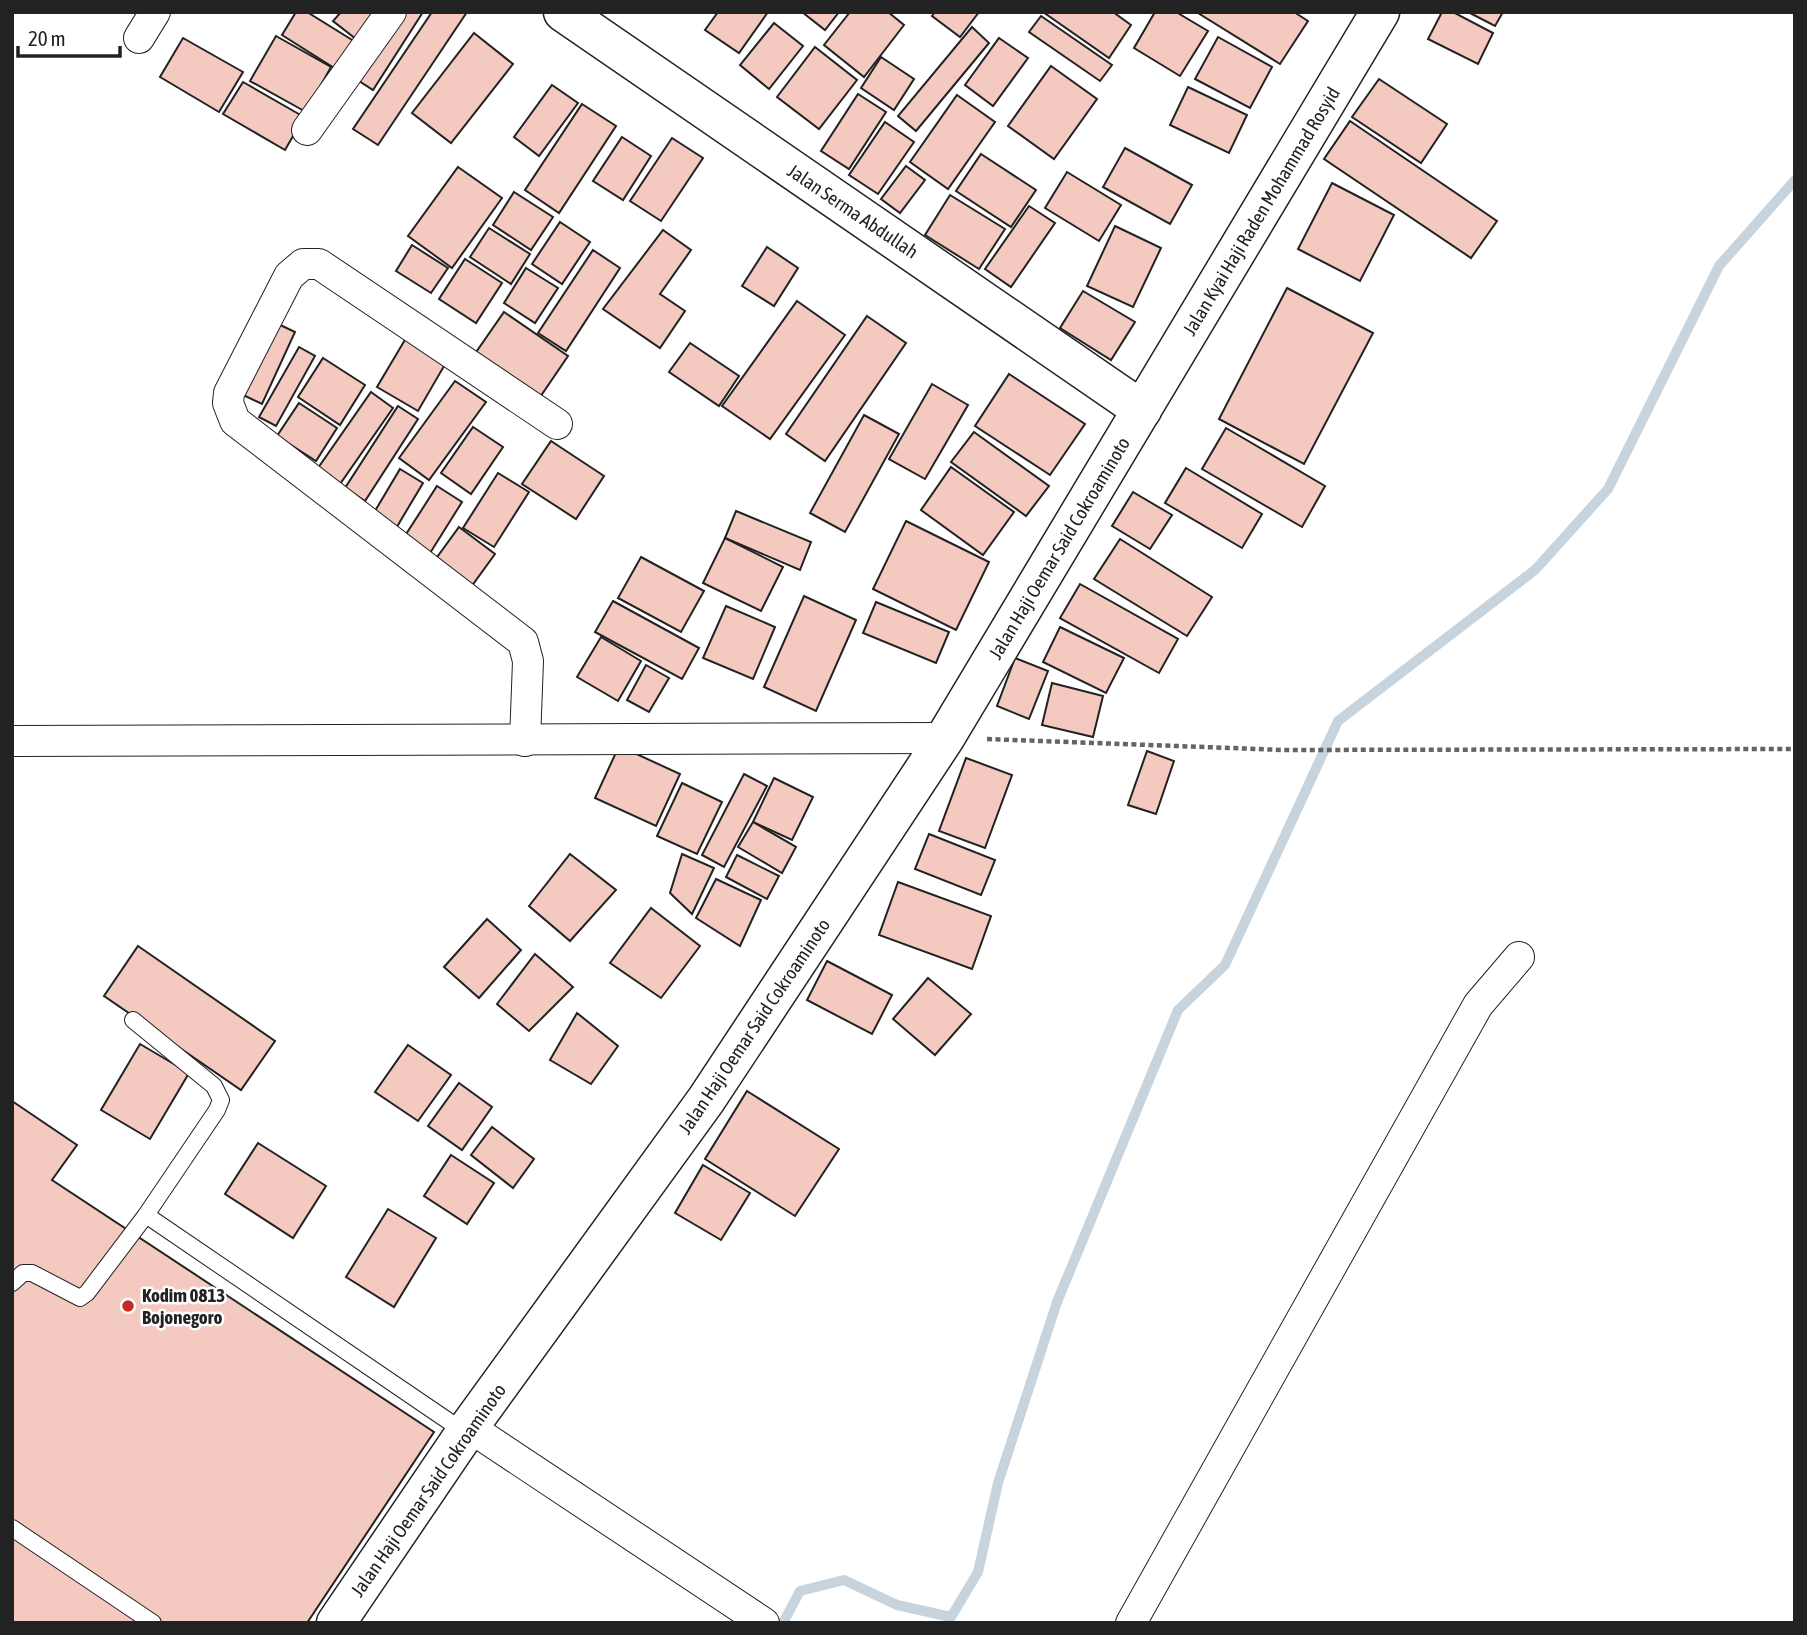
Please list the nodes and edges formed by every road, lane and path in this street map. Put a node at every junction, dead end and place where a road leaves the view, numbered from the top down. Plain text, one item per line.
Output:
1 (155, 12) edge
2 (391, 12) edge
3 (563, 12) edge
4 (1380, 12) edge
5 (139, 38) dead end
6 (307, 130) dead end
7 (1142, 410) junction
8 (557, 424) dead end
9 (944, 738) junction
10 (12, 741) edge
11 (525, 741) junction
12 (1795, 749) edge
13 (1520, 957) dead end
14 (133, 1020) dead end
15 (146, 1215) junction
16 (12, 1283) edge
17 (467, 1430) junction
18 (12, 1528) edge
19 (761, 1621) edge
20 (153, 1623) edge
21 (336, 1623) edge
22 (1131, 1623) edge

1 - 5 street
2 - 6 street
3 - 7 main road, Jalan Serma Abdullah
4 - 7 main road, Jalan Kyai Haji Raden Mohammad Rosyid
7 - 9 main road, Jalan Haji Oemar Said Cokroaminoto
8 - 11 street
9 - 11 street
9 - 12 path
9 - 17 main road, Jalan Haji Oemar Said Cokroaminoto
10 - 11 street
13 - 22 street
14 - 15 lane
15 - 16 lane
15 - 17 lane
17 - 19 street
17 - 21 main road, Jalan Haji Oemar Said Cokroaminoto
18 - 20 lane

